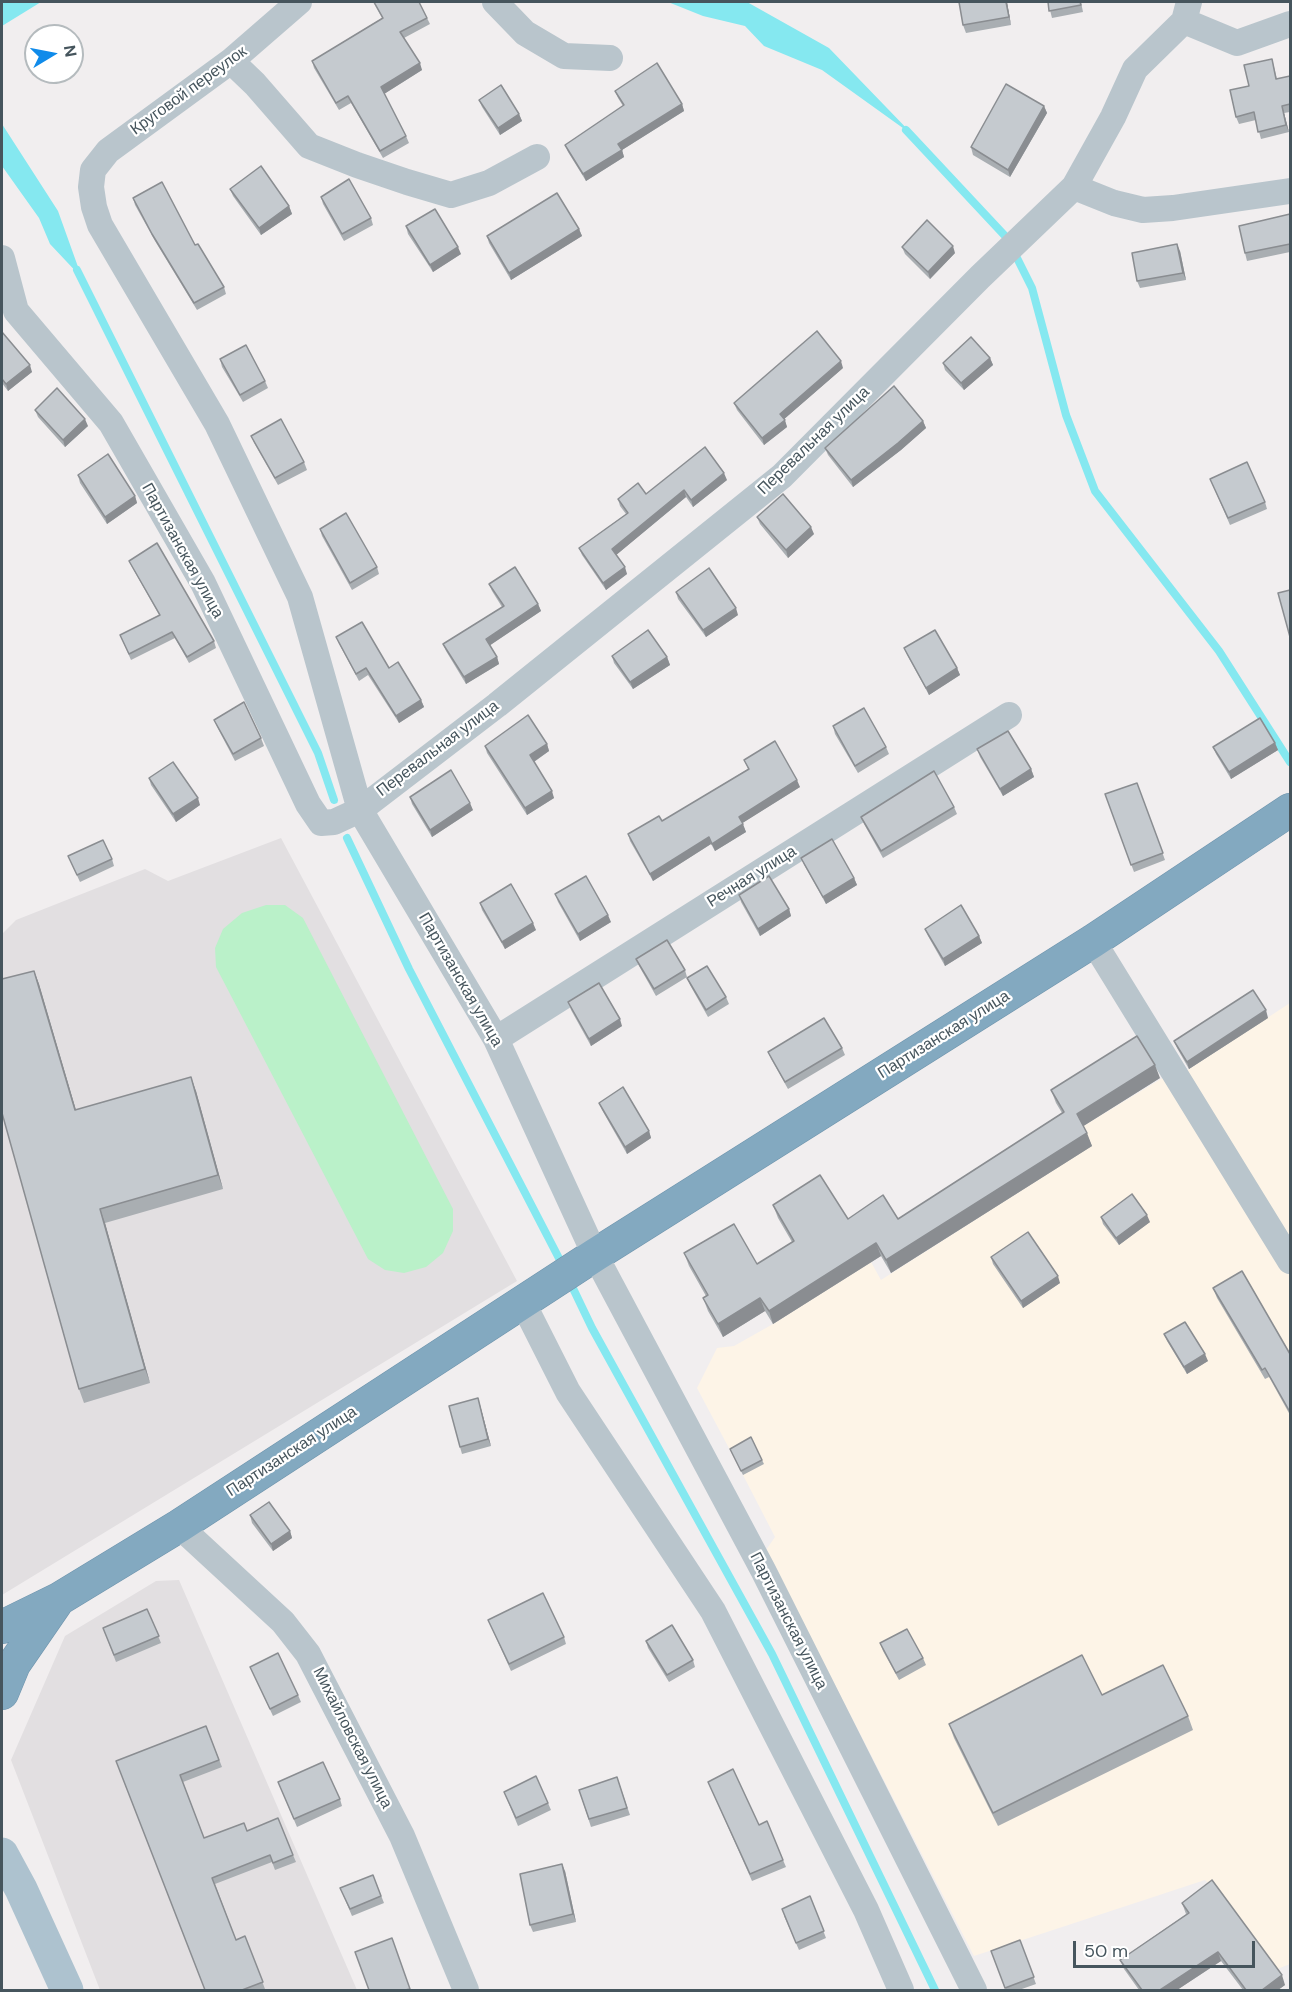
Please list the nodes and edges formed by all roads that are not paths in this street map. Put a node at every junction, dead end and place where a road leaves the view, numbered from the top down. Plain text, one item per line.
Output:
1 (298, 2) edge
2 (495, 2) edge
3 (1186, 11) edge
4 (1290, 24) edge
5 (610, 58) dead end
6 (231, 61) junction
7 (537, 157) dead end
8 (91, 187) joint
9 (1074, 187) junction
10 (1290, 191) edge
11 (2, 258) edge
12 (1009, 714) dead end
13 (360, 810) junction
14 (1290, 810) edge
15 (1093, 941) junction
16 (496, 1040) junction
17 (588, 1259) junction
18 (1290, 1261) edge
19 (530, 1298) junction
20 (179, 1526) junction
21 (59, 1599) junction
22 (2, 1627) edge
23 (2, 1694) edge
24 (2, 1854) edge
25 (67, 1990) edge
26 (466, 1990) edge
27 (901, 1990) edge
28 (974, 1990) edge

1 - 6 street, Круговой переулок
2 - 5 street
3 - 4 street
3 - 9 street, Перевальная улица
6 - 7 street
6 - 8 street, Круговой переулок
8 - 13 street, Партизанская улица
9 - 10 street
9 - 13 street, Перевальная улица
11 - 13 street, Партизанская улица
12 - 16 street, Речная улица
13 - 16 street, Партизанская улица
14 - 15 highway, Партизанская улица
15 - 17 highway, Партизанская улица
15 - 18 street
16 - 17 street, Партизанская улица
17 - 19 highway, Партизанская улица
17 - 28 street, Партизанская улица
19 - 20 highway, Партизанская улица
19 - 27 street
20 - 21 highway, Партизанская улица
20 - 26 street, Михайловская улица
21 - 22 highway, Партизанская улица
21 - 23 highway, Партизанская улица
24 - 25 main road

